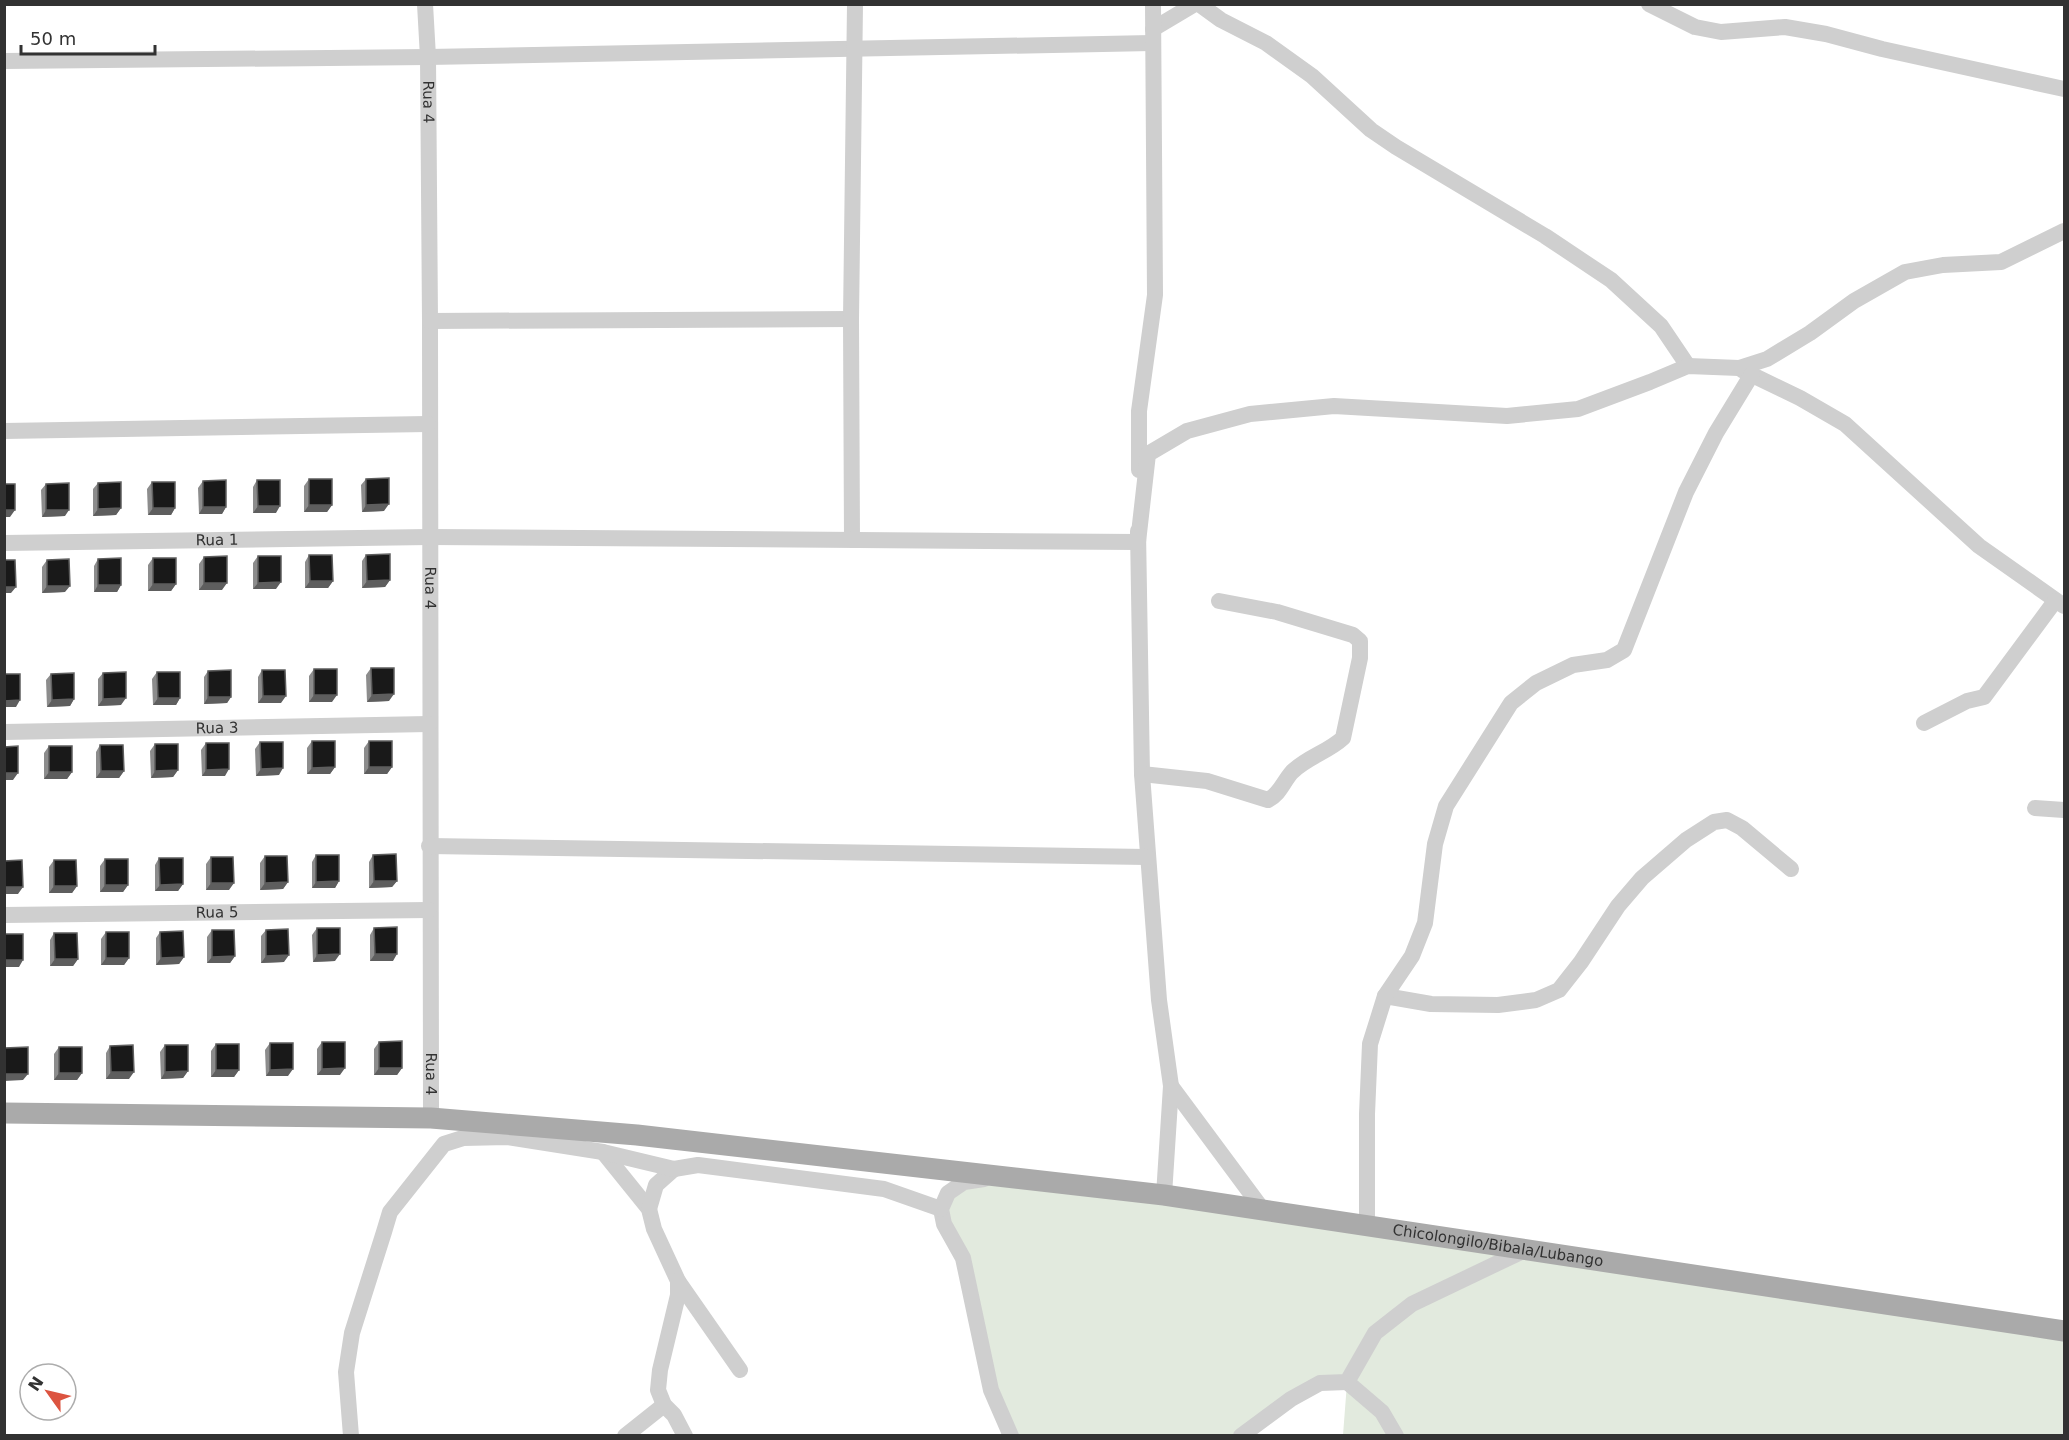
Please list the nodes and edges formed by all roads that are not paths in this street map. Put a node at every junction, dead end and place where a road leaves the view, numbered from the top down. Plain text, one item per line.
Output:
1 (425, 4) edge
2 (855, 4) edge
3 (1153, 4) edge
4 (1197, 4) edge
5 (1649, 4) edge
6 (1153, 36) junction
7 (854, 50) junction
8 (428, 57) junction
9 (4, 62) edge
10 (2064, 89) edge
11 (2064, 231) edge
12 (852, 319) junction
13 (429, 321) junction
14 (1688, 366) junction
15 (1745, 371) junction
16 (428, 424) junction
17 (4, 431) edge
18 (429, 537) junction
19 (852, 540) junction
20 (1138, 542) junction
21 (4, 543) edge
22 (1219, 601) dead end
23 (2060, 604) edge
24 (1924, 723) dead end
25 (429, 724) junction
26 (4, 732) edge
27 (1142, 774) junction
28 (2036, 808) dead end
29 (2064, 810) edge
30 (429, 846) junction
31 (1147, 857) junction
32 (1791, 870) dead end
33 (429, 910) junction
34 (4, 915) edge
35 (1385, 996) junction
36 (1171, 1086) junction
37 (4, 1113) edge
38 (431, 1118) junction
39 (603, 1152) junction
40 (674, 1169) junction
41 (1000, 1177) junction
42 (1164, 1195) junction
43 (649, 1209) junction
44 (941, 1209) junction
45 (1263, 1210) junction
46 (1367, 1226) junction
47 (1525, 1250) junction
48 (678, 1281) junction
49 (2064, 1331) edge
50 (740, 1370) dead end
51 (1347, 1382) junction
52 (664, 1405) junction
53 (351, 1436) edge
54 (625, 1436) edge
55 (685, 1436) edge
56 (1011, 1436) edge
57 (1240, 1436) edge
58 (1396, 1436) edge

1 - 8 street, Rua 4
2 - 7 street
3 - 6 street
4 - 6 street
4 - 14 street
5 - 10 street
6 - 7 street
6 - 20 street
7 - 8 street
7 - 12 street
8 - 9 street
8 - 13 street, Rua 4
11 - 15 street
12 - 13 street
12 - 19 street
13 - 16 street, Rua 4
14 - 15 street
14 - 20 street
15 - 23 street
15 - 35 street
16 - 17 street
16 - 18 street, Rua 4
18 - 19 street, Rua 1
18 - 21 street, Rua 1
18 - 25 street, Rua 4
19 - 20 street, Rua 1
20 - 27 street
22 - 27 street
23 - 24 street
25 - 26 street, Rua 3
25 - 30 street, Rua 4
27 - 31 street
28 - 29 street
30 - 31 street
30 - 33 street, Rua 4
31 - 36 street
32 - 35 street
33 - 34 street, Rua 5
33 - 38 street, Rua 4
35 - 46 street
36 - 42 street
36 - 45 street
37 - 38 main road, Chicolongilo/Bibala/Lubango
38 - 41 main road, Chicolongilo/Bibala/Lubango
39 - 40 street
39 - 43 street
39 - 53 street
40 - 43 street
40 - 44 street
41 - 42 main road, Chicolongilo/Bibala/Lubango
41 - 44 street
42 - 45 main road, Chicolongilo/Bibala/Lubango
43 - 48 street
44 - 56 street
45 - 46 main road, Chicolongilo/Bibala/Lubango
46 - 47 main road, Chicolongilo/Bibala/Lubango
47 - 49 main road, Chicolongilo/Bibala/Lubango
47 - 51 street
48 - 50 street
48 - 52 street
51 - 57 street
51 - 58 street
52 - 54 street
52 - 55 street

